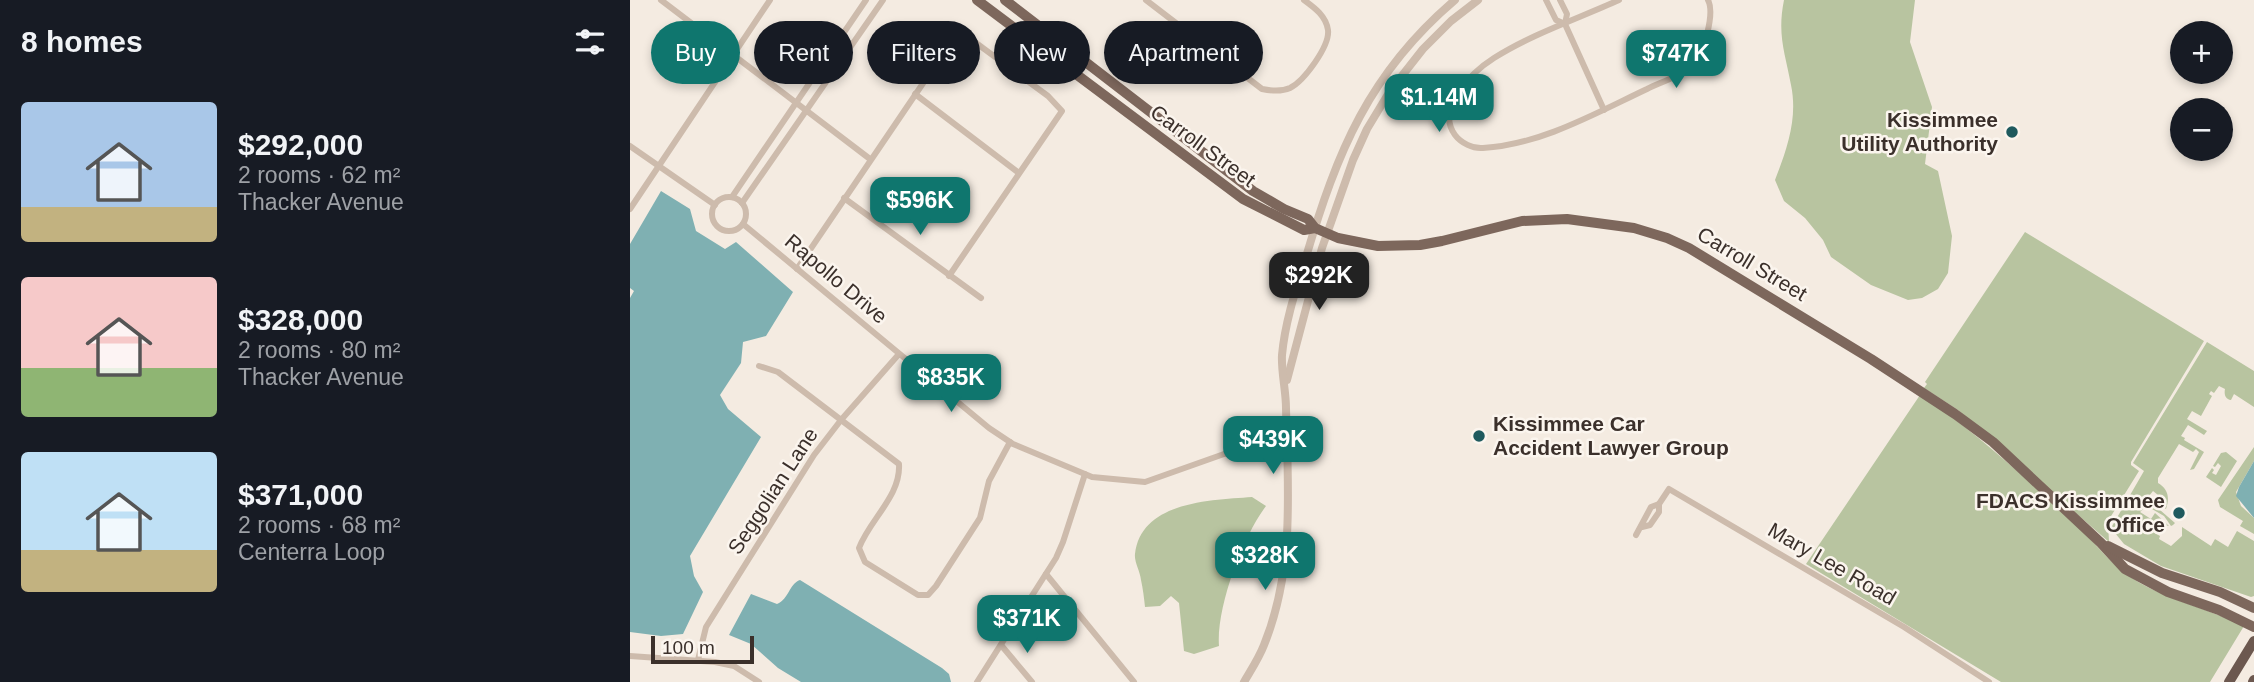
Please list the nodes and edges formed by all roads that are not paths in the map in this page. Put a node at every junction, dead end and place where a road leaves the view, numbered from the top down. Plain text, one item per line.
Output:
1 (661, 0) edge
2 (770, 0) edge
3 (866, 0) edge
4 (883, 0) edge
5 (977, 0) edge
6 (1005, 0) edge
7 (1146, 0) edge
8 (1304, 0) edge
9 (1455, 0) edge
10 (1478, 0) edge
11 (1546, 0) edge
12 (1560, 0) edge
13 (1619, 0) edge
14 (1708, 0) edge
15 (689, 21) edge
16 (1565, 24) junction
17 (740, 44) edge
18 (740, 59) edge
19 (712, 84) edge
20 (915, 94) junction
21 (797, 104) junction
22 (1604, 110) junction
23 (806, 111) junction
24 (1127, 114) junction
25 (630, 146) edge
26 (870, 159) junction
27 (657, 165) junction
28 (1225, 170) junction
29 (1019, 173) junction
30 (732, 197) junction
31 (844, 198) junction
32 (742, 203) junction
33 (715, 205) junction
34 (630, 209) edge
35 (743, 224) junction
36 (1315, 228) junction
37 (1328, 233) junction
38 (797, 269) junction
39 (949, 276) junction
40 (981, 298) dead end
41 (899, 354) junction
42 (759, 366) dead end
43 (1286, 383) junction
44 (841, 420) junction
45 (1010, 442) junction
46 (1287, 449) junction
47 (1085, 474) junction
48 (1636, 535) dead end
49 (2101, 543) junction
50 (1046, 574) junction
51 (2254, 608) edge
52 (2254, 627) edge
53 (2254, 641) edge
54 (1001, 645) junction
55 (630, 656) edge
56 (698, 660) junction
57 (759, 682) edge
58 (977, 682) edge
59 (1032, 682) edge
60 (1134, 682) edge
61 (1244, 682) edge
62 (1989, 682) edge
63 (2229, 682) edge

1 - 15 street
2 - 17 street
3 - 21 street
4 - 23 street
5 - 24 main road, Carroll Street
6 - 28 main road, Carroll Street
7 - 8 street
9 - 36 street
10 - 37 street
11 - 16 street
12 - 16 street
13 - 16 street
14 - 22 street
16 - 22 street
16 - 22 street
18 - 21 street
19 - 27 street
20 - 26 street
20 - 29 street
20 - 29 street
21 - 23 street
21 - 30 street
23 - 26 street
23 - 32 street
24 - 28 main road
24 - 36 main road, Carroll Street
25 - 27 street
26 - 31 street
27 - 33 street
27 - 34 street
28 - 36 main road, Carroll Street
29 - 39 street
30 - 32 street
30 - 33 street
31 - 38 street
31 - 39 street
32 - 35 street
33 - 35 street
35 - 38 street, Rapollo Drive
36 - 37 main road, Carroll Street
36 - 43 street
37 - 43 street
37 - 49 main road, Carroll Street
38 - 41 street, Rapollo Drive
39 - 40 street
41 - 44 street, Seggolian Lane
41 - 45 street, Rapollo Drive
42 - 44 street
43 - 46 street
44 - 45 street
44 - 56 street, Seggolian Lane
45 - 47 street, Rapollo Drive
46 - 47 street, Rapollo Drive
46 - 61 street
47 - 50 street
48 - 62 street, Mary Lee Road
49 - 51 main road, Carroll Street
49 - 52 main road, Carroll Street
50 - 54 street
50 - 60 street
53 - 63 highway
54 - 58 street
54 - 59 street
55 - 56 street
56 - 57 street

